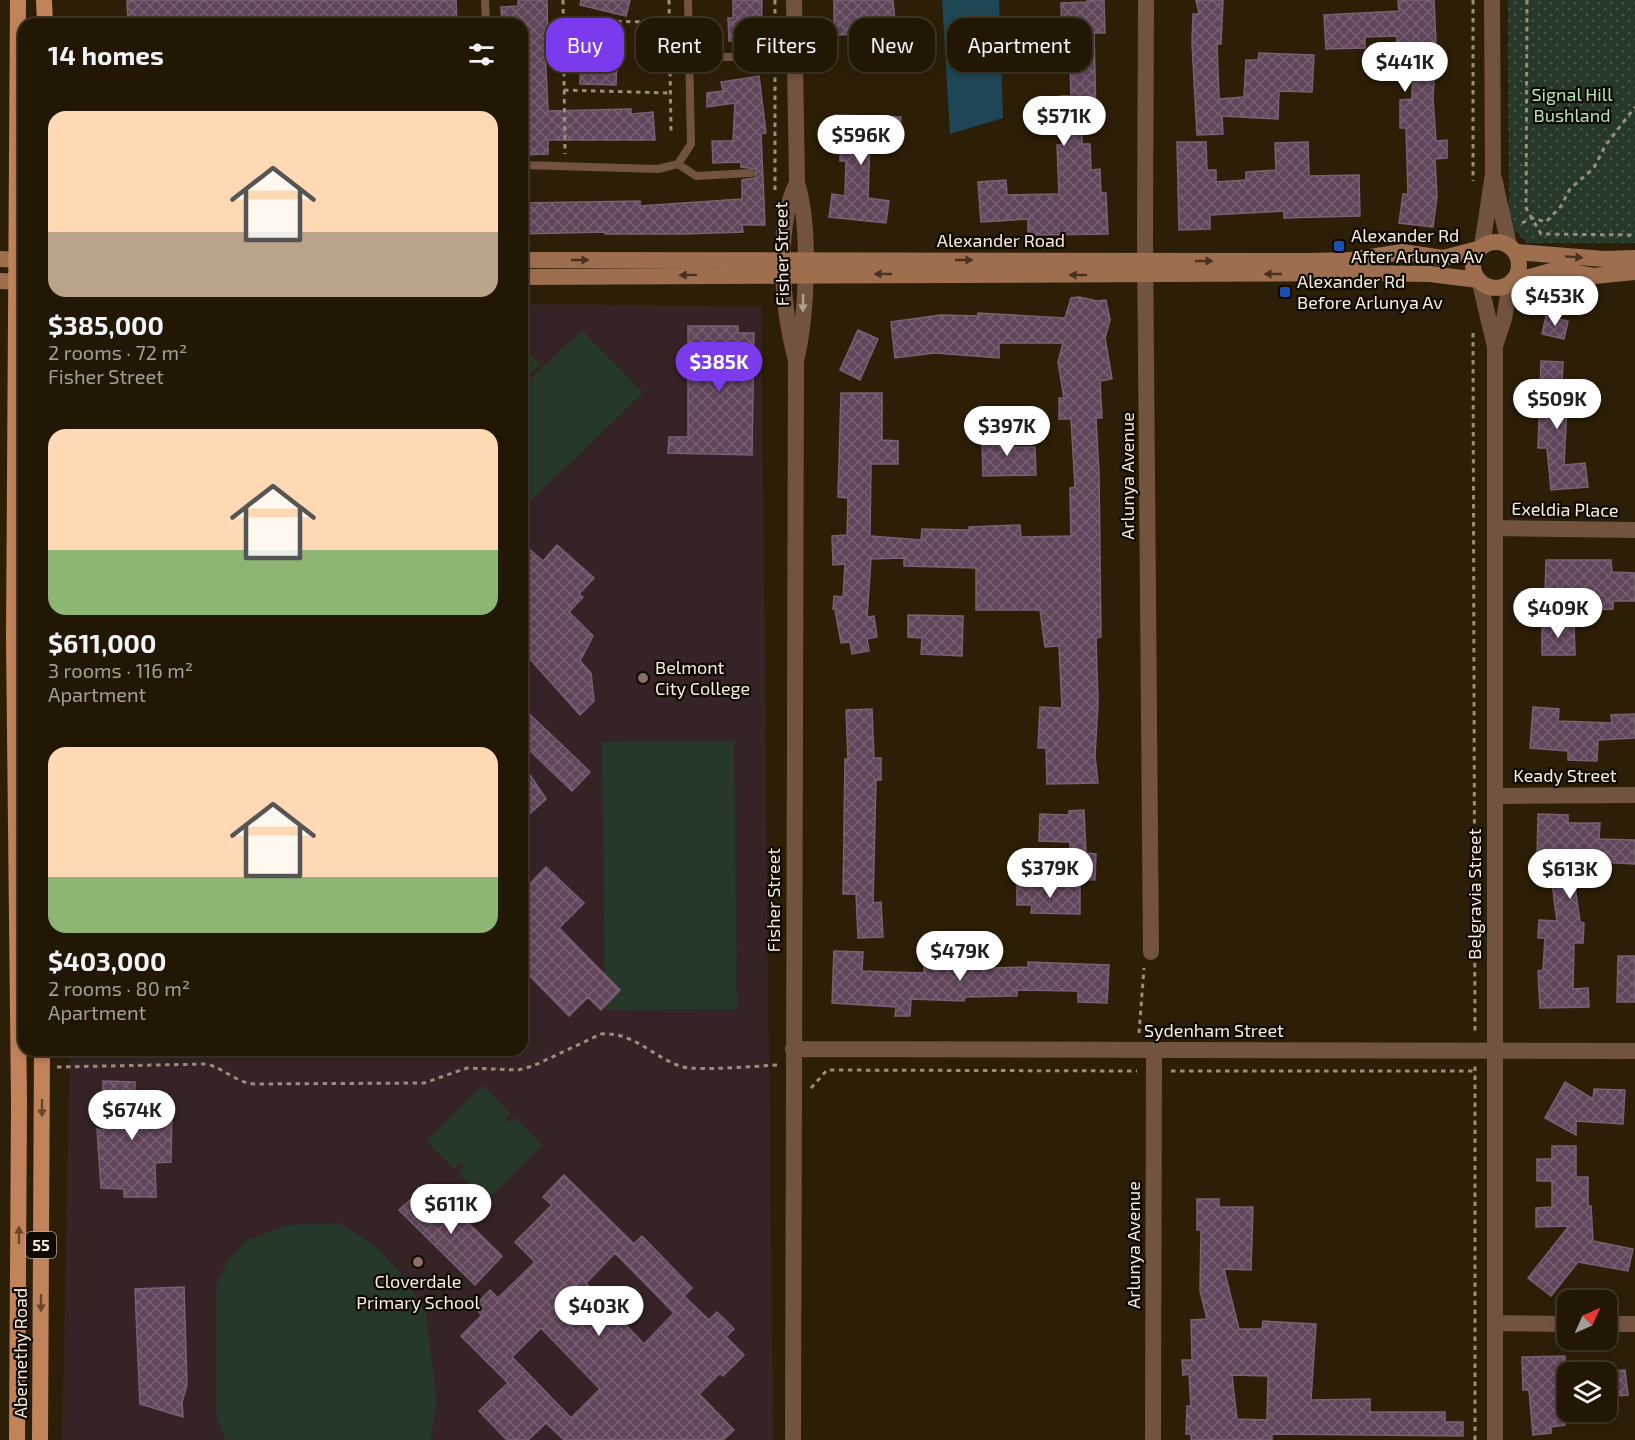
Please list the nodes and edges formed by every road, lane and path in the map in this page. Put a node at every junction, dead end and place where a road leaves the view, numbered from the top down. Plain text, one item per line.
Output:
1 (18, 0) edge
2 (44, 0) edge
3 (485, 0) edge
4 (563, 0) edge
5 (669, 0) edge
6 (688, 0) edge
7 (775, 0) edge
8 (794, 0) edge
9 (1146, 0) edge
10 (1473, 0) edge
11 (1492, 0) edge
12 (1527, 0) edge
13 (18, 18) edge
14 (45, 18) edge
15 (486, 18) edge
16 (563, 18) edge
17 (670, 18) edge
18 (689, 18) edge
19 (775, 18) edge
20 (794, 18) edge
21 (564, 72) edge
22 (669, 72) edge
23 (690, 72) edge
24 (775, 72) edge
25 (794, 72) edge
26 (564, 90) junction
27 (669, 93) junction
28 (1635, 107) edge
29 (671, 132) dead end
30 (678, 164) junction
31 (528, 165) edge
32 (565, 166) junction
33 (751, 173) dead end
34 (1493, 174) junction
35 (797, 183) junction
36 (1473, 188) dead end
37 (775, 196) dead end
38 (1532, 218) junction
39 (1635, 235) edge
40 (1480, 248) junction
41 (1512, 249) junction
42 (1635, 258) edge
43 (0, 259) edge
44 (18, 260) edge
45 (528, 260) edge
46 (804, 266) junction
47 (785, 267) junction
48 (1146, 268) junction
49 (1635, 272) edge
50 (528, 277) edge
51 (0, 281) edge
52 (18, 281) edge
53 (1479, 281) junction
54 (1511, 283) junction
55 (1473, 328) dead end
56 (1495, 347) junction
57 (796, 361) junction
58 (18, 434) edge
59 (1495, 528) junction
60 (1635, 530) edge
61 (1635, 795) edge
62 (1495, 796) junction
63 (1151, 952) joint
64 (18, 1021) edge
65 (1146, 1050) junction
66 (1635, 1051) edge
67 (785, 1052) junction
68 (1475, 1052) junction
69 (1494, 1052) junction
70 (18, 1056) edge
71 (42, 1056) edge
72 (777, 1065) junction
73 (52, 1067) dead end
74 (1154, 1071) junction
75 (1475, 1071) junction
76 (1495, 1071) junction
77 (793, 1076) junction
78 (1495, 1323) junction
79 (1557, 1324) edge
80 (1617, 1324) edge
81 (1635, 1324) edge
82 (17, 1440) edge
83 (40, 1440) edge
84 (793, 1440) edge
85 (1153, 1440) edge
86 (1475, 1440) edge
87 (1495, 1440) edge

1 - 13 main road, Abernethy Road / 55
2 - 14 main road
3 - 15 lane
4 - 16 path
5 - 17 path
6 - 18 lane
7 - 19 path
8 - 20 street, Fisher Street
9 - 48 street, Arlunya Avenue
10 - 36 path
11 - 34 street
12 - 38 path
21 - 26 path
22 - 27 path
23 - 30 lane
24 - 37 path
25 - 35 street, Fisher Street
26 - 27 path
26 - 32 path
27 - 29 path
28 - 38 path
30 - 32 lane
30 - 33 lane
31 - 32 lane
34 - 40 street
34 - 41 street
35 - 46 street, Fisher Street
35 - 47 street, Fisher Street
38 - 39 path
40 - 41 main road
48 -> 40 main road, Alexander Road
40 - 53 main road
41 -> 42 main road
41 - 54 main road
43 - 44 main road
45 -> 47 main road, Alexander Road
46 - 47 main road, Alexander Road
46 - 48 main road, Alexander Road
46 -> 57 street, Fisher Street
47 -> 50 main road, Alexander Road
47 - 57 street, Fisher Street
53 -> 48 main road, Alexander Road
48 - 63 street, Arlunya Avenue
49 - 54 main road
51 - 52 main road
53 - 54 main road
53 - 56 street, Belgravia Street
54 - 56 street, Belgravia Street
55 - 68 path
56 - 59 street, Belgravia Street
57 - 67 street, Fisher Street
64 -> 58 main road, Abernethy Road / 55
59 - 60 street, Exeldia Place
59 - 62 street, Belgravia Street
61 - 62 street, Keady Street
62 - 69 street, Belgravia Street
63 - 65 path
65 - 67 street, Sydenham Street
65 - 68 street, Sydenham Street
65 - 74 street, Arlunya Avenue
66 - 69 street, Sydenham Street
67 - 72 path
67 - 77 street, Fisher Street
68 - 69 street, Sydenham Street
68 - 75 path
69 - 76 street, Belgravia Street
82 -> 70 main road, Abernethy Road / 55
71 -> 83 main road, Abernethy Road / 55
72 - 73 path
72 - 77 path
74 - 75 path
74 - 77 path
74 - 85 street, Arlunya Avenue
75 - 76 path
75 - 86 path
76 - 78 street, Belgravia Street
77 - 84 street, Fisher Street
78 - 79 street
78 - 87 street, Belgravia Street
80 - 81 street

